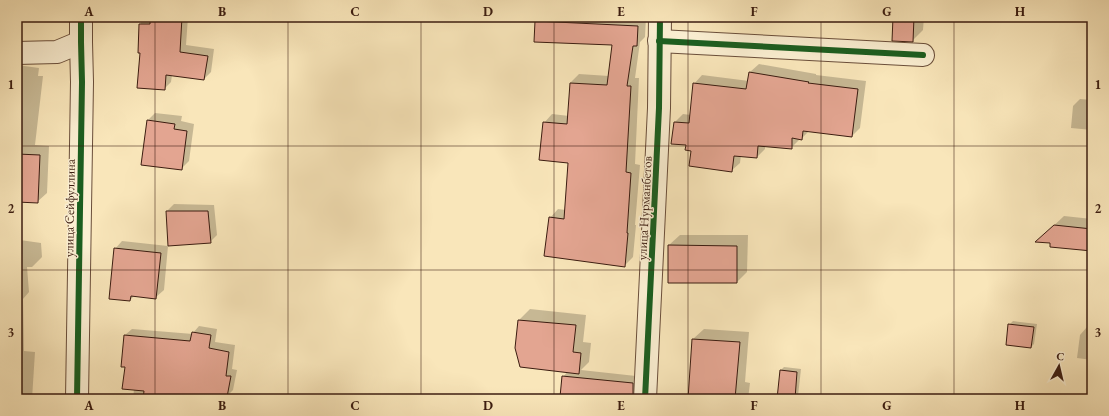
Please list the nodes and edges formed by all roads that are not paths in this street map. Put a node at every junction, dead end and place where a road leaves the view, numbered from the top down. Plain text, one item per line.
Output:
1 (82, 17) edge
2 (660, 17) edge
3 (659, 41) junction
4 (81, 42) junction
5 (17, 53) edge
6 (923, 55) dead end
7 (77, 399) edge
8 (645, 399) edge

1 - 4 street, улица Сейфуллина
2 - 3 street, улица Нурманбетов
3 - 6 street
3 - 8 street, улица Нурманбетов
4 - 5 street
4 - 7 street, улица Сейфуллина

